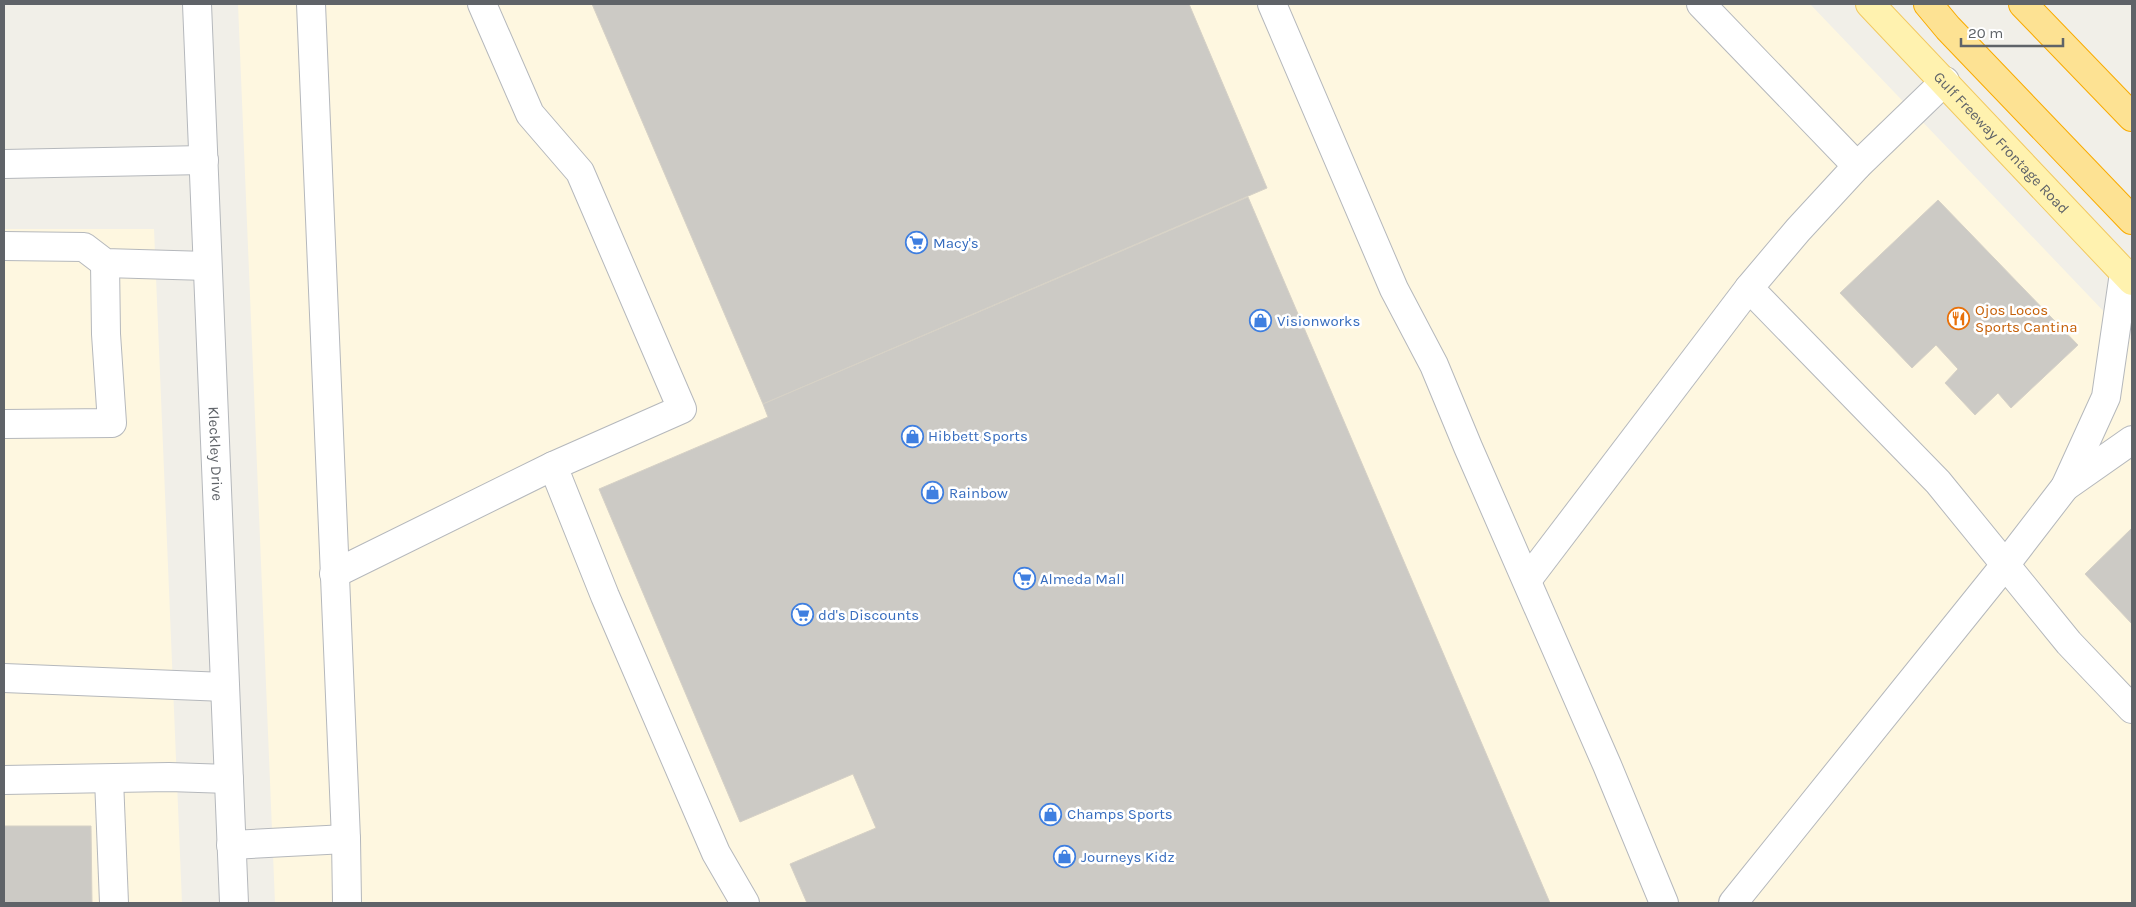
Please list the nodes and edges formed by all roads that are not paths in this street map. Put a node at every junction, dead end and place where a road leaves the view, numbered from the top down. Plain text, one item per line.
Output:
1 (197, 4) edge
2 (311, 4) edge
3 (482, 4) edge
4 (1272, 4) edge
5 (1701, 4) edge
6 (1870, 4) edge
7 (1928, 4) edge
8 (2023, 4) edge
9 (1944, 81) junction
10 (2132, 117) edge
11 (204, 160) junction
12 (4, 164) edge
13 (1857, 166) junction
14 (2132, 220) edge
15 (4, 246) edge
16 (105, 264) junction
17 (207, 266) junction
18 (2128, 277) edge
19 (1749, 288) junction
20 (4, 424) edge
21 (2132, 440) edge
22 (553, 466) junction
23 (2065, 487) junction
24 (2005, 564) junction
25 (334, 574) junction
26 (1528, 579) junction
27 (4, 678) edge
28 (225, 687) junction
29 (2132, 709) edge
30 (109, 779) junction
31 (228, 779) junction
32 (4, 780) edge
33 (346, 839) junction
34 (232, 845) junction
35 (114, 903) edge
36 (234, 903) edge
37 (347, 903) edge
38 (745, 903) edge
39 (1664, 903) edge
40 (1733, 903) edge

1 - 11 street, Kleckley Drive
2 - 25 street
3 - 22 street
4 - 26 street
5 - 13 street
6 - 9 main road, Gulf Freeway Frontage Road
7 - 14 highway
8 - 10 highway
9 - 13 street
9 - 18 main road, Gulf Freeway Frontage Road
11 - 12 street
11 - 17 street, Kleckley Drive
13 - 19 street
15 - 16 street
16 - 17 street
16 - 20 street
17 - 28 street, Kleckley Drive
18 - 23 street
19 - 24 street
19 - 26 street
21 - 23 street
22 - 25 street
22 - 38 street
23 - 24 street
24 - 29 street
24 - 40 street
25 - 33 street
26 - 39 street
27 - 28 street
28 - 31 street, Kleckley Drive
30 - 31 street
30 - 32 street
30 - 35 street
31 - 34 street, Kleckley Drive
33 - 34 street
33 - 37 street
34 - 36 street, Kleckley Drive

